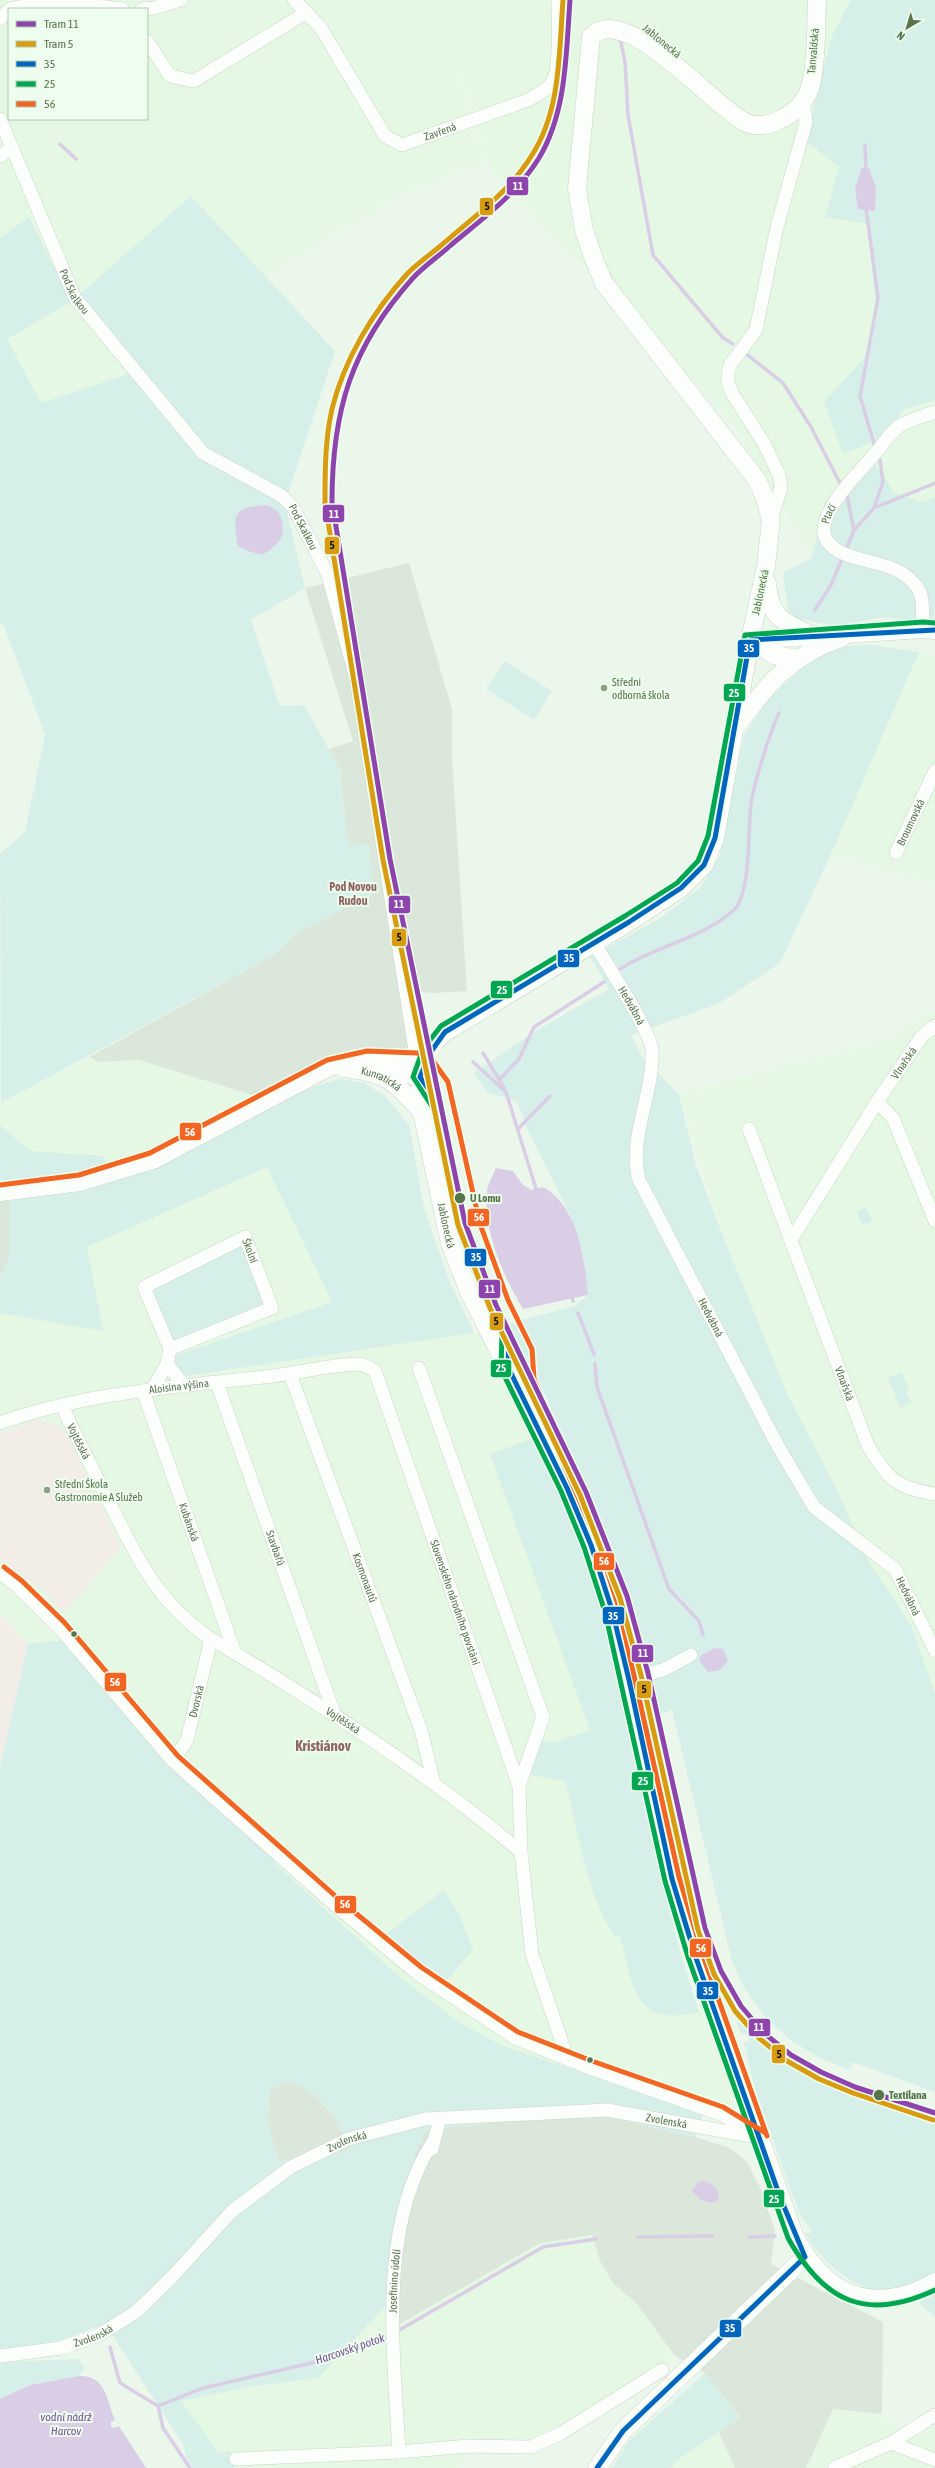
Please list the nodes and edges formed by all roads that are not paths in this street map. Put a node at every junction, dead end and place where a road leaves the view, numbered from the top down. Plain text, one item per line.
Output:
1 (181, 0) edge
2 (294, 0) edge
3 (558, 0) edge
4 (817, 0) edge
5 (95, 2) edge
6 (16, 8) edge
7 (118, 8) edge
8 (148, 8) edge
9 (8, 12) edge
10 (307, 12) junction
11 (0, 19) edge
12 (148, 43) edge
13 (803, 101) junction
14 (0, 119) edge
15 (12, 147) junction
16 (0, 156) edge
17 (935, 412) edge
18 (771, 520) junction
19 (766, 566) junction
20 (929, 630) edge
21 (856, 632) junction
22 (810, 634) junction
23 (750, 640) junction
24 (798, 659) junction
25 (733, 731) junction
26 (935, 771) edge
27 (896, 853) dead end
28 (594, 943) junction
29 (935, 1026) edge
30 (420, 1066) junction
31 (328, 1067) junction
32 (877, 1102) junction
33 (422, 1112) junction
34 (749, 1129) dead end
35 (0, 1192) edge
36 (935, 1221) edge
37 (791, 1240) junction
38 (170, 1349) junction
39 (167, 1364) junction
40 (361, 1364) joint
41 (419, 1368) dead end
42 (290, 1374) junction
43 (217, 1382) junction
44 (184, 1386) junction
45 (147, 1391) junction
46 (62, 1405) junction
47 (0, 1423) edge
48 (935, 1494) edge
49 (0, 1573) edge
50 (211, 1639) junction
51 (934, 1648) edge
52 (235, 1653) junction
53 (691, 1655) dead end
54 (629, 1680) junction
55 (334, 1713) junction
56 (173, 1761) junction
57 (434, 1783) junction
58 (520, 1786) junction
59 (521, 1852) junction
60 (568, 2060) junction
61 (440, 2118) junction
62 (760, 2138) junction
63 (433, 2142) junction
64 (430, 2160) dead end
65 (805, 2257) junction
66 (935, 2282) edge
67 (0, 2356) edge
68 (662, 2370) dead end
69 (935, 2415) edge
70 (891, 2442) junction
71 (399, 2452) junction
72 (236, 2459) dead end
73 (935, 2460) edge
74 (597, 2468) edge
75 (834, 2468) edge

1 - 8 street
2 - 10 street, Zavřená
3 - 10 street, Zavřená
4 - 13 main road, Tanvaldská
5 - 6 street
5 - 7 street
9 - 11 street
10 - 12 street
13 - 18 street, Jablonecká
13 - 18 main road, Jablonecká
14 - 15 street, Pod Skalkou
15 - 16 street
15 - 30 street, Pod Skalkou
17 - 20 street, Ptačí
18 - 19 main road, Jablonecká
19 - 22 main road
19 - 23 main road, Jablonecká
20 - 21 main road
21 - 22 main road
21 - 24 main road
22 - 23 main road
23 - 24 main road
23 - 25 main road, Jablonecká
24 - 25 main road
25 - 28 main road, Jablonecká
26 - 27 street, Broumovská
28 - 30 main road, Jablonecká
28 - 51 street, Hedvábná
29 - 32 street, Vlnařská
30 - 31 main road, Kunratická
30 - 33 main road, Jablonecká
31 - 33 main road, Kunratická
31 - 35 main road, Kunratická
32 - 36 street
32 - 37 street, Vlnařská
33 - 54 main road, Jablonecká
34 - 37 street, Vlnařská
37 - 48 street, Vlnařská
38 - 38 street, Školní
38 - 39 street
39 - 44 street
39 - 45 street
40 - 42 street, Aloisina výšina
40 - 58 street, Slovenského národního povstání
41 - 58 street
42 - 43 street, Aloisina výšina
42 - 57 street, Kosmonautů
43 - 44 street, Aloisina výšina
43 - 55 street, Stavbařů
44 - 45 street, Aloisina výšina
45 - 46 street, Aloisina výšina
45 - 52 street, Kubánská
46 - 47 street, Aloisina výšina
46 - 50 street, Vojtěšská
49 - 56 street
50 - 52 street, Vojtěšská
50 - 56 street, Dvorská
52 - 55 street, Vojtěšská
53 - 54 street
54 - 62 main road, Jablonecká
55 - 57 street, Vojtěšská
56 - 60 street
57 - 59 street, Vojtěšská
58 - 59 street, Slovenského národního povstání
59 - 60 street
60 - 62 street
61 - 62 street, Zvolenská
61 - 63 street, Josefinino údolí
61 - 67 street, Zvolenská
62 - 65 main road, Jablonecká
63 - 64 street, Josefinino údolí
63 - 71 street, Josefinino údolí
65 - 66 main road
65 - 74 main road
68 - 71 street
69 - 70 street
70 - 73 street
70 - 75 street
71 - 72 street

